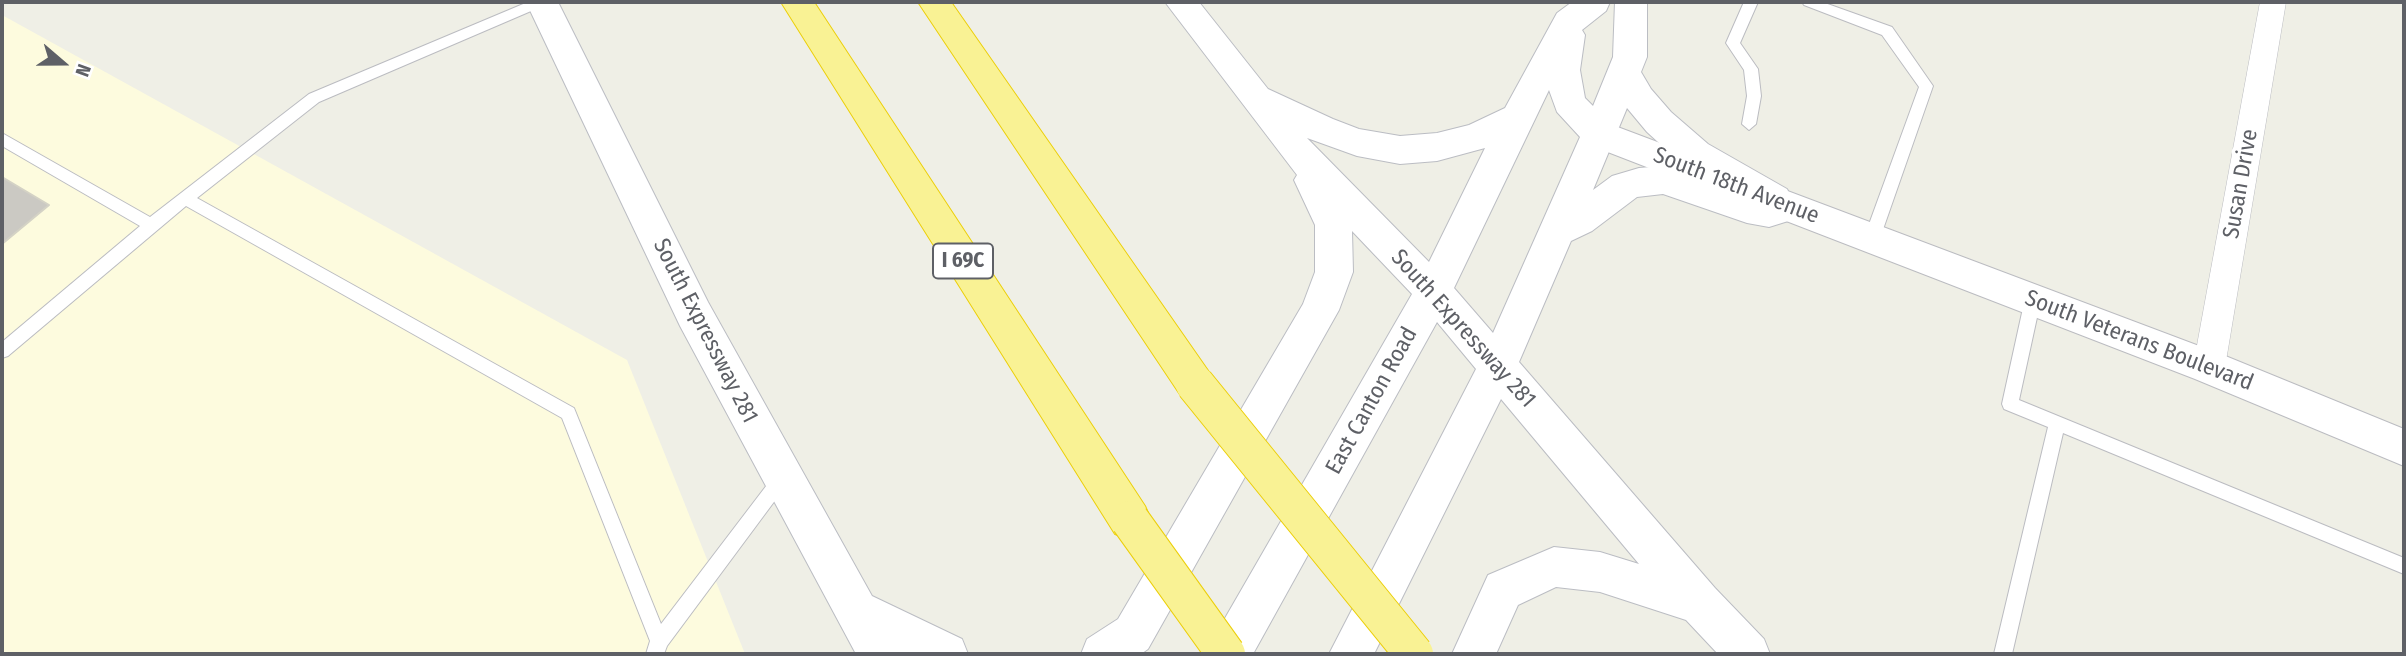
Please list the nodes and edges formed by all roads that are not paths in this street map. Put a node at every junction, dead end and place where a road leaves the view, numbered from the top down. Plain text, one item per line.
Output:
1 (541, 2) edge
2 (797, 2) edge
3 (934, 2) edge
4 (1181, 2) edge
5 (1631, 2) edge
6 (1751, 2) edge
7 (1809, 2) edge
8 (2273, 2) edge
9 (1581, 12) edge
10 (1624, 72) junction
11 (1254, 96) junction
12 (1517, 118) junction
13 (1749, 124) dead end
14 (1599, 134) junction
15 (2, 139) edge
16 (1301, 156) junction
17 (185, 198) junction
18 (1788, 206) junction
19 (151, 225) junction
20 (1557, 231) junction
21 (1872, 238) junction
22 (1434, 291) junction
23 (2033, 299) junction
24 (2, 351) edge
25 (1498, 366) junction
26 (2209, 367) junction
27 (2057, 423) junction
28 (2404, 448) edge
29 (782, 478) junction
30 (2404, 566) edge
31 (1700, 603) junction
32 (854, 610) junction
33 (657, 648) edge
34 (880, 654) edge
35 (946, 654) edge
36 (1103, 654) edge
37 (1228, 654) edge
38 (1351, 654) edge
39 (1414, 654) edge
40 (1474, 654) edge
41 (1748, 654) edge
42 (2003, 654) edge

1 - 17 lane
1 - 29 main road, South Expressway 281
2 - 37 highway, I 69C, bridge
3 - 39 highway, bridge
4 - 11 main road, South Expressway 281
5 - 10 main road
6 - 13 lane
7 - 21 lane
8 - 26 street, Susan Drive
9 - 12 main road, East Canton Road
9 - 14 main road
10 - 14 main road
10 - 18 main road
11 - 12 main road
11 - 16 main road, South Expressway 281
12 - 22 main road, East Canton Road
14 - 18 main road, South 18th Avenue
14 - 20 main road
15 - 19 lane
16 - 22 main road, South Expressway 281
16 - 36 main road
17 - 19 lane
17 - 33 lane
18 - 20 main road
18 - 21 main road, South 18th Avenue
19 - 24 lane
20 - 25 main road
21 - 23 main road, South Veterans Boulevard
22 - 25 main road, South Expressway 281
22 - 37 main road, East Canton Road
23 - 26 main road, South Veterans Boulevard
23 - 27 lane
25 - 31 main road, South Expressway 281
25 - 38 main road
26 - 28 main road, South Veterans Boulevard
27 - 30 lane
27 - 42 lane
29 - 32 main road, South Expressway 281
29 - 33 lane
31 - 40 main road
31 - 41 main road, South Expressway 281
32 - 34 main road, South Expressway 281
32 - 35 main road

